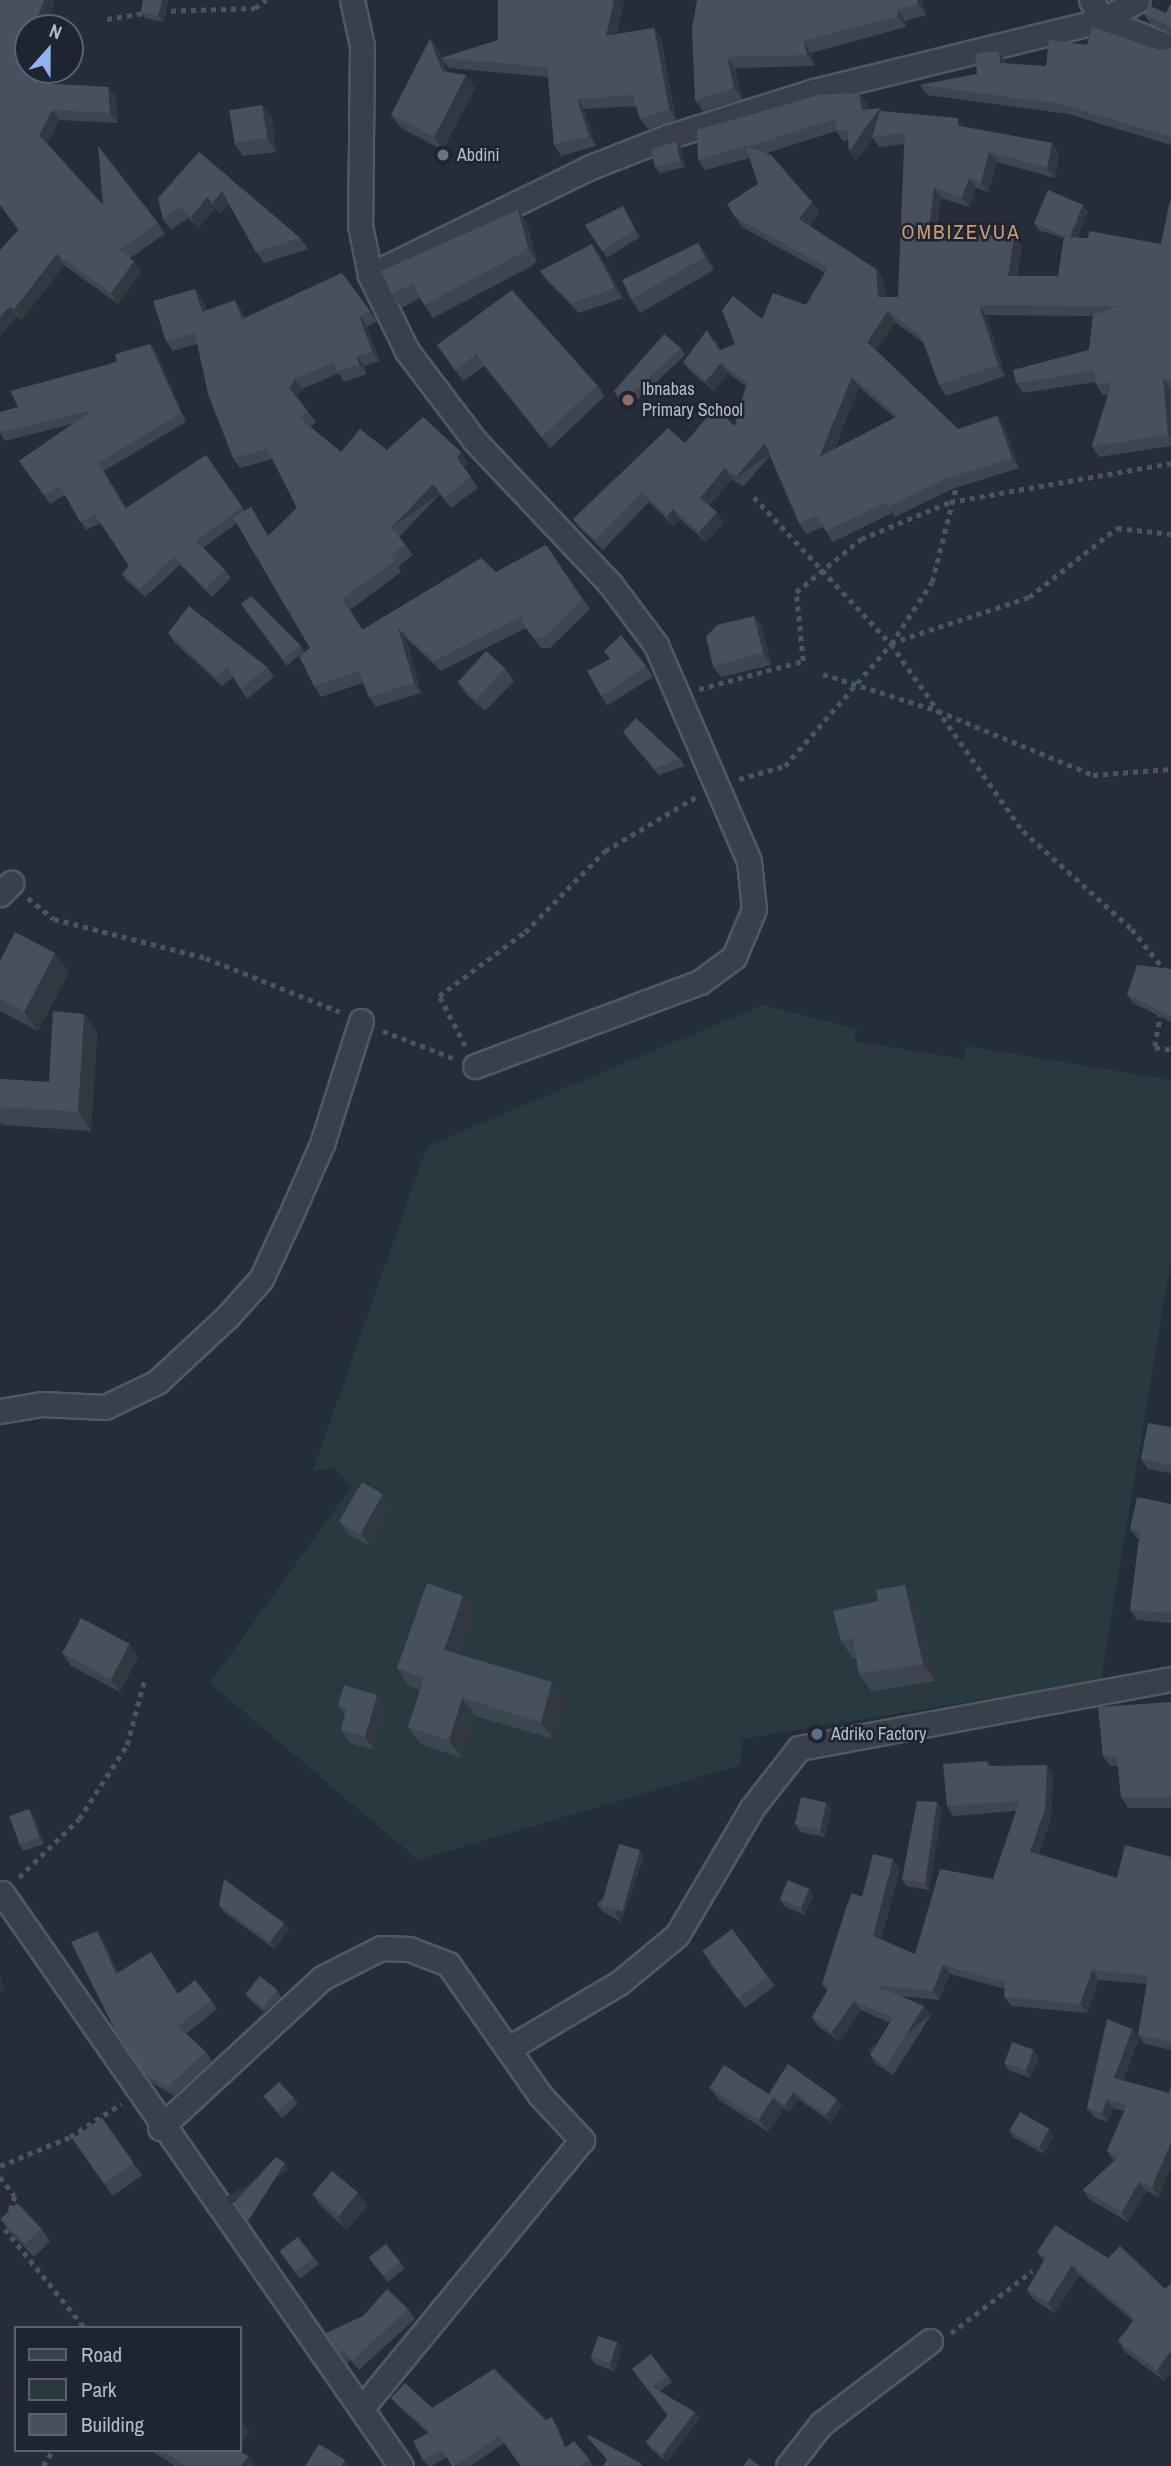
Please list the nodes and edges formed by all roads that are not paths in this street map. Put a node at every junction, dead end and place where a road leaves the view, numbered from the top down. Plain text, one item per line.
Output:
1 (352, 0) edge
2 (1091, 0) edge
3 (1138, 0) edge
4 (1103, 20) junction
5 (1171, 47) edge
6 (370, 275) junction
7 (360, 1021) road end
8 (475, 1066) road end
9 (0, 1411) edge
10 (1171, 1679) edge
11 (2, 1894) road end
12 (511, 2047) junction
13 (160, 2128) junction
14 (930, 2341) road end
15 (364, 2405) junction
16 (401, 2466) edge
17 (788, 2466) edge

1 - 6 street
2 - 4 street
3 - 4 street
4 - 5 street
4 - 6 street
6 - 8 street
7 - 9 street
10 - 12 street
11 - 13 street
12 - 13 street
12 - 15 street
13 - 15 street
14 - 17 street
15 - 16 street

